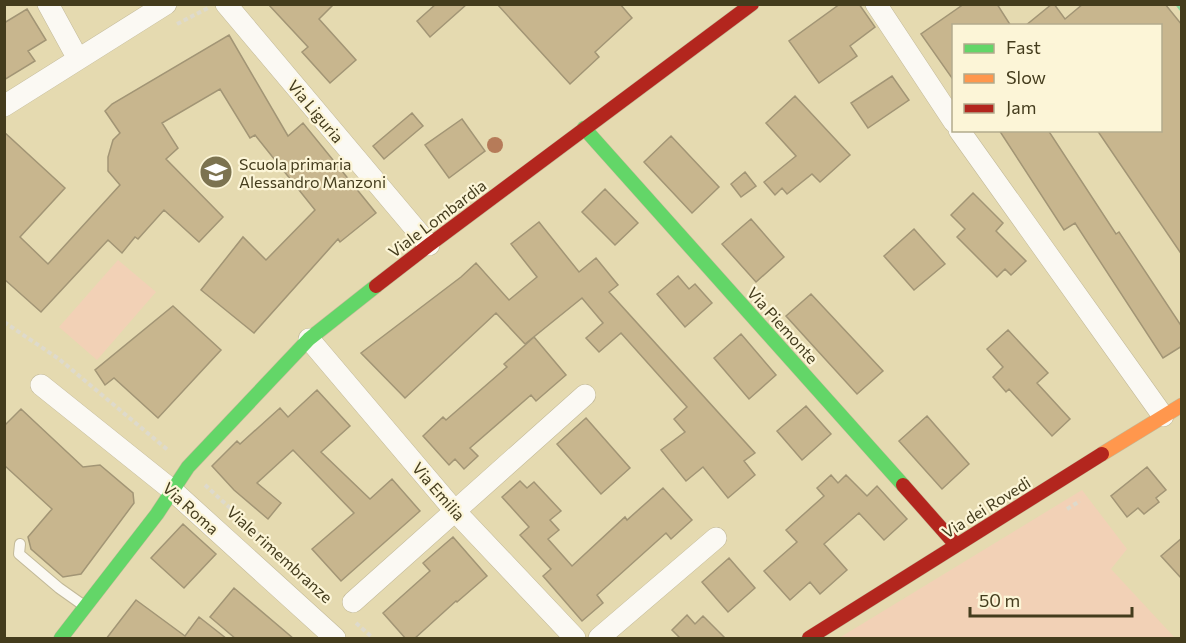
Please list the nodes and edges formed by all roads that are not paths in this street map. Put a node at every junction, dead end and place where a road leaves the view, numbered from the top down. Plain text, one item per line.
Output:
1 (48, 4) edge
2 (166, 4) edge
3 (226, 4) edge
4 (752, 4) edge
5 (876, 4) edge
6 (78, 58) junction
7 (4, 106) edge
8 (952, 119) edge
9 (584, 128) junction
10 (960, 132) edge
11 (429, 245) junction
12 (309, 339) junction
13 (41, 385) dead end
14 (585, 395) dead end
15 (1182, 405) edge
16 (1163, 416) junction
17 (172, 490) junction
18 (454, 510) junction
19 (716, 538) dead end
20 (20, 544) dead end
21 (956, 545) junction
22 (85, 607) junction
23 (346, 608) road end
24 (328, 636) edge
25 (61, 639) edge
26 (575, 639) edge
27 (599, 639) edge
28 (809, 639) edge

1 - 6 street
2 - 6 street
3 - 11 street, Via Liguria
4 - 9 street, Viale Lombardia
5 - 8 street
6 - 7 street
9 - 11 street, Viale Lombardia
9 - 21 street, Via Piemonte
10 - 16 street
11 - 12 street, Viale Lombardia
12 - 17 street, Viale Lombardia
12 - 18 street, Via Emilia
13 - 17 street, Via Roma
14 - 18 street
15 - 16 street, Via dei Rovedi
16 - 21 street, Via dei Rovedi
17 - 22 street, Viale Lombardia
17 - 24 street, Via Roma
18 - 23 street
18 - 26 street, Via Emilia
19 - 27 street
20 - 22 lane
21 - 28 street, Via dei Rovedi
22 - 25 street, Viale Lombardia

